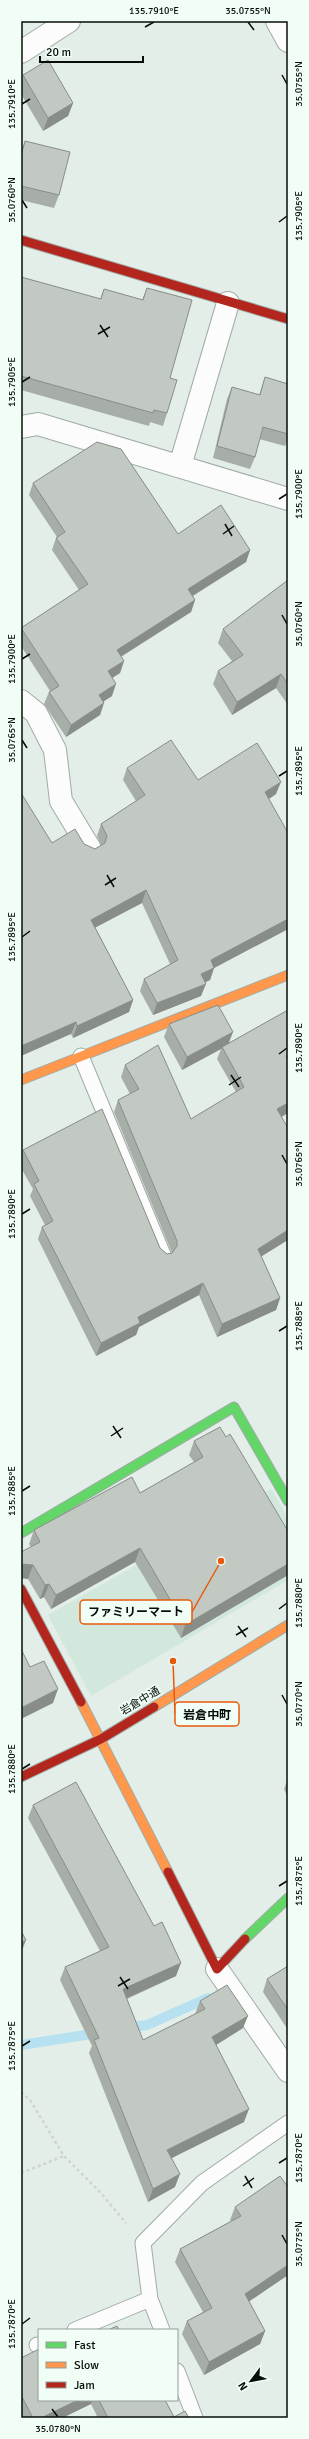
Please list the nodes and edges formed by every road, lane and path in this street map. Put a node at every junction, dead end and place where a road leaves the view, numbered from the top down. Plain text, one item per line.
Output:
1 (69, 21) edge
2 (277, 21) edge
3 (288, 41) edge
4 (21, 52) edge
5 (21, 240) edge
6 (228, 303) junction
7 (288, 319) edge
8 (21, 428) edge
9 (180, 466) junction
10 (288, 499) edge
11 (21, 701) edge
12 (90, 849) edge
13 (288, 975) edge
14 (81, 1056) junction
15 (21, 1080) edge
16 (164, 1257) edge
17 (288, 1501) edge
18 (21, 1533) edge
19 (21, 1589) edge
20 (288, 1625) edge
21 (101, 1739) junction
22 (21, 1777) edge
23 (288, 1898) edge
24 (217, 1969) junction
25 (288, 2071) edge
26 (21, 2092) edge
27 (288, 2123) edge
28 (64, 2156) junction
29 (21, 2174) edge
30 (143, 2243) junction
31 (150, 2299) junction
32 (76, 2329) edge
33 (162, 2329) edge
34 (178, 2374) edge
35 (195, 2418) edge

1 - 4 street
2 - 3 street
5 - 6 street
6 - 7 street
6 - 9 street
8 - 9 street
9 - 10 street
11 - 12 street
13 - 14 street
14 - 15 street
14 - 16 lane
17 - 18 street
19 - 21 street
20 - 21 street, 岩倉中通
21 - 22 street, 岩倉中通
21 - 24 street
23 - 24 street
24 - 25 street
26 - 28 path
27 - 30 lane
28 - 29 path
28 - 30 path
30 - 31 lane
31 - 32 lane
31 - 33 lane
34 - 35 lane

